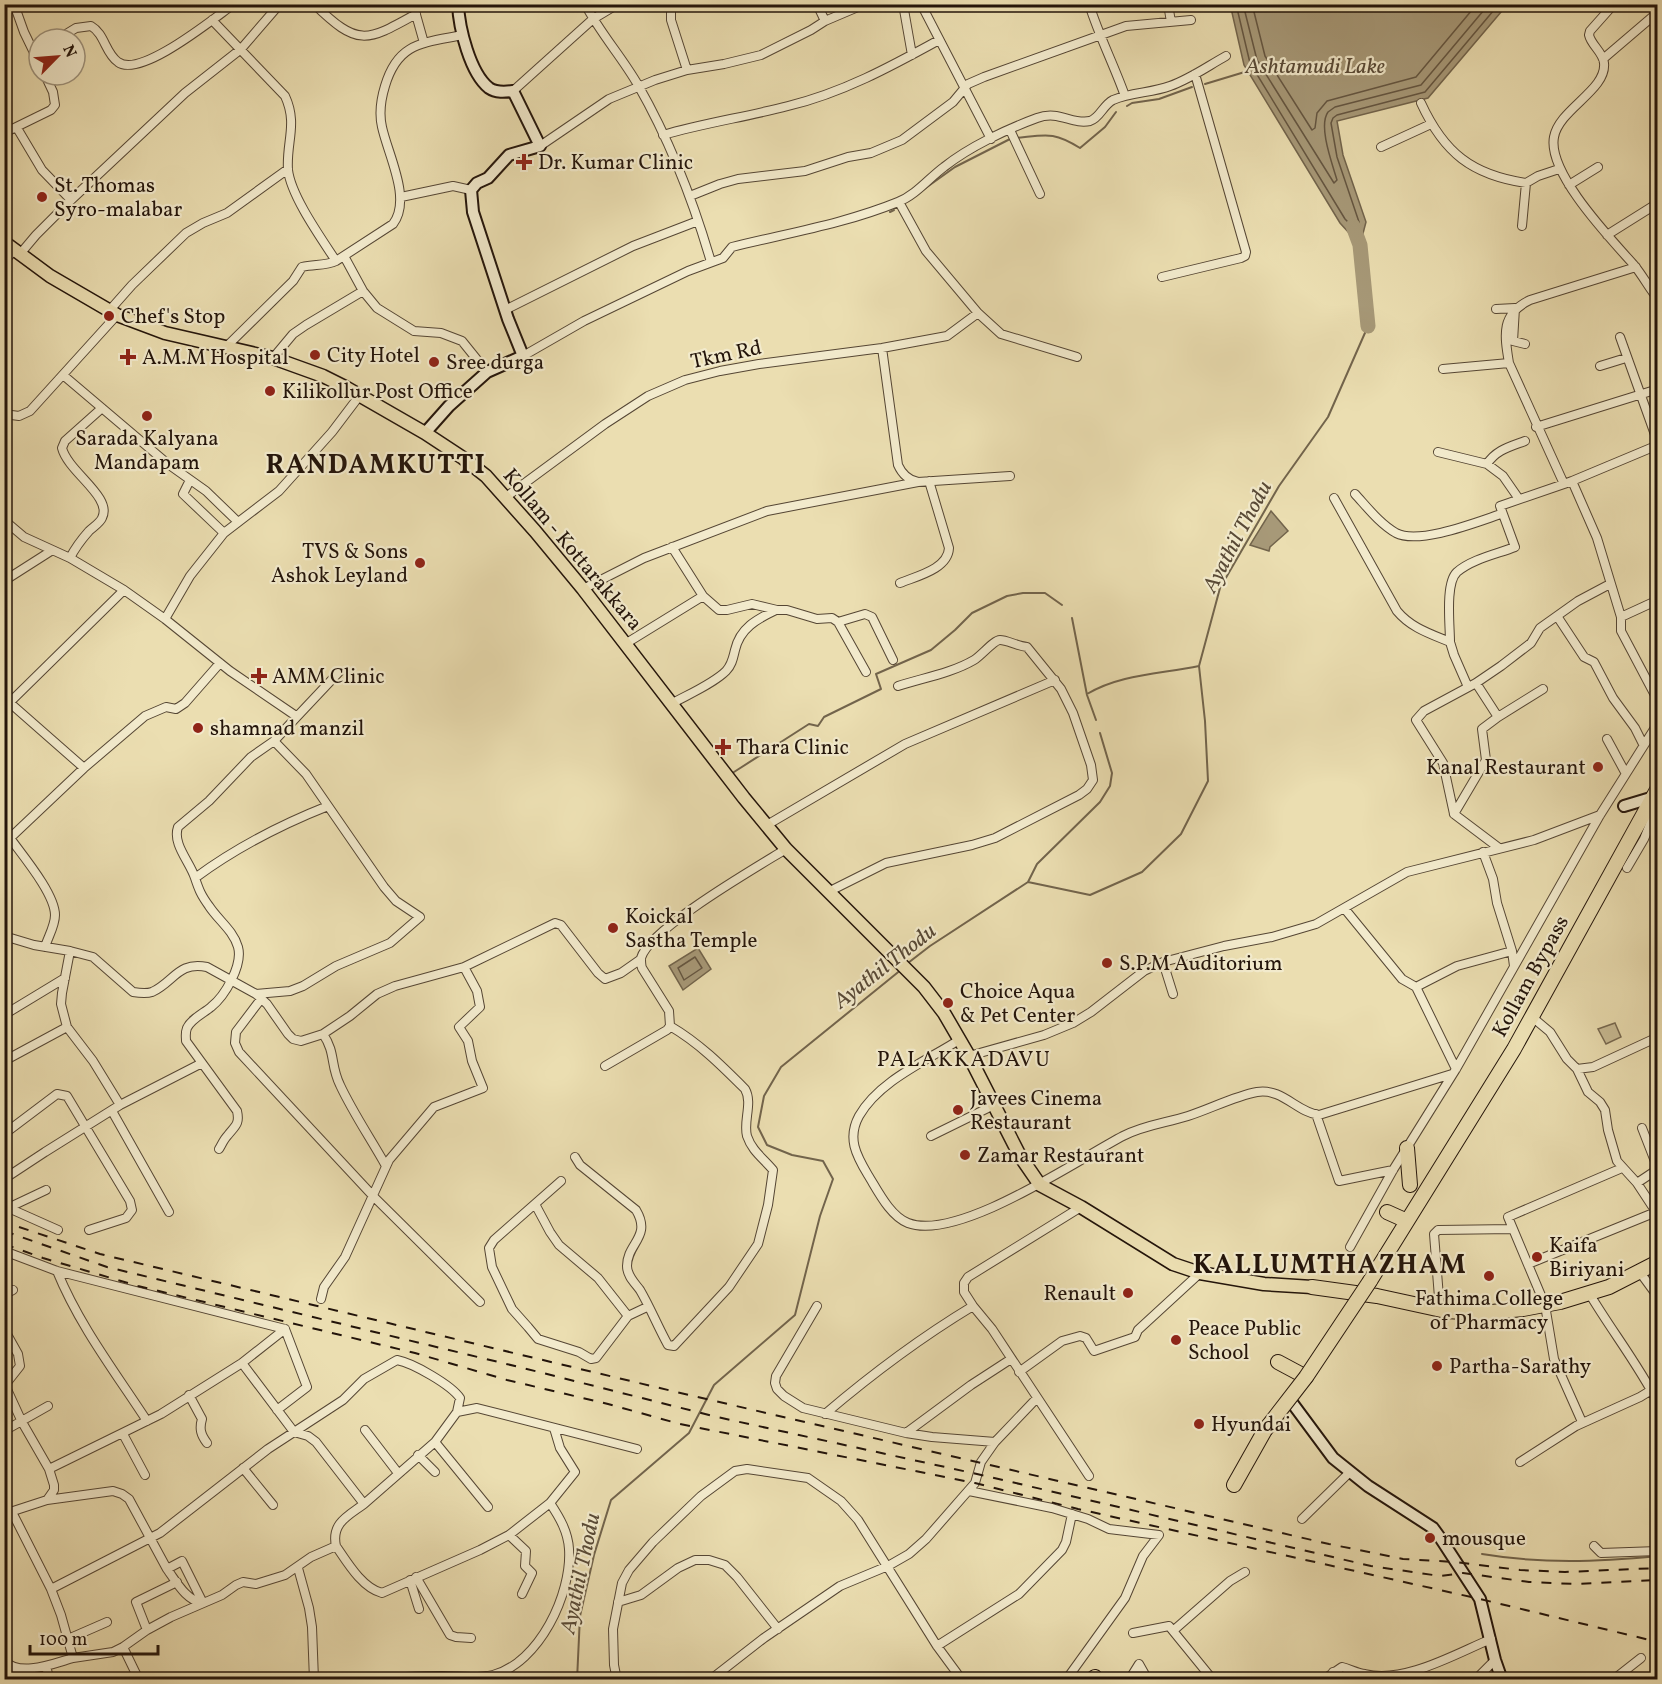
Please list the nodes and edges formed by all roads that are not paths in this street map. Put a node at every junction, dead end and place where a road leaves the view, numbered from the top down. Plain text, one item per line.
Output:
1 (14, 4) edge
2 (234, 4) edge
3 (314, 4) edge
4 (413, 4) edge
5 (458, 4) edge
6 (585, 4) edge
7 (618, 4) edge
8 (672, 4) edge
9 (817, 4) edge
10 (865, 4) edge
11 (903, 4) edge
12 (921, 4) edge
13 (1089, 4) edge
14 (1168, 4) edge
15 (1614, 4) edge
16 (277, 5) edge
17 (1658, 12) edge
18 (416, 14) junction
19 (593, 19) junction
20 (212, 20) junction
21 (1191, 20) dead end
22 (825, 21) junction
23 (1171, 22) junction
24 (82, 27) edge
25 (27, 32) edge
26 (463, 35) junction
27 (1099, 35) junction
28 (939, 40) junction
29 (424, 43) junction
30 (241, 49) junction
31 (912, 55) junction
32 (1226, 56) dead end
33 (1603, 59) junction
34 (687, 70) junction
35 (1195, 74) junction
36 (51, 87) edge
37 (639, 87) junction
38 (964, 89) junction
39 (513, 91) junction
40 (1125, 96) junction
41 (1421, 103) dead end
42 (1431, 124) junction
43 (17, 128) junction
44 (1010, 130) junction
45 (4, 133) edge
46 (663, 135) junction
47 (991, 139) junction
48 (540, 146) junction
49 (1381, 147) dead end
50 (1598, 167) dead end
51 (288, 169) junction
52 (1558, 169) junction
53 (1526, 183) junction
54 (1569, 186) junction
55 (471, 190) junction
56 (1040, 194) dead end
57 (690, 196) junction
58 (401, 197) junction
59 (71, 200) junction
60 (899, 202) junction
61 (1658, 203) edge
62 (698, 220) junction
63 (1522, 226) dead end
64 (1607, 235) junction
65 (13, 249) edge
66 (344, 256) junction
67 (4, 261) edge
68 (336, 261) junction
69 (711, 262) junction
70 (1636, 267) junction
71 (1162, 277) dead end
72 (363, 291) junction
73 (1658, 299) edge
74 (1515, 308) junction
75 (1496, 309) dead end
76 (505, 310) junction
77 (978, 312) junction
78 (113, 313) junction
79 (1620, 337) dead end
80 (1525, 344) dead end
81 (225, 348) junction
82 (882, 348) junction
83 (523, 356) junction
84 (1077, 357) dead end
85 (273, 358) junction
86 (1626, 358) junction
87 (1509, 363) junction
88 (1600, 366) dead end
89 (1443, 369) dead end
90 (487, 372) junction
91 (63, 375) junction
92 (1658, 389) edge
93 (1640, 394) junction
94 (360, 395) junction
95 (102, 408) junction
96 (4, 414) edge
97 (1536, 427) junction
98 (425, 433) junction
99 (1525, 441) dead end
100 (1658, 444) edge
101 (1438, 452) dead end
102 (1487, 465) junction
103 (1010, 476) dead end
104 (189, 482) dead end
105 (918, 482) junction
106 (928, 482) junction
107 (1568, 482) junction
108 (1355, 494) dead end
109 (506, 497) junction
110 (1334, 498) dead end
111 (1519, 499) junction
112 (1501, 514) junction
113 (4, 520) edge
114 (238, 522) junction
115 (224, 533) junction
116 (672, 547) junction
117 (51, 551) junction
118 (70, 558) junction
119 (4, 581) edge
120 (900, 583) dead end
121 (1610, 584) junction
122 (124, 590) junction
123 (583, 590) junction
124 (703, 596) junction
125 (1658, 600) edge
126 (777, 610) junction
127 (1557, 616) junction
128 (1622, 616) junction
129 (165, 619) junction
130 (838, 622) junction
131 (1450, 642) junction
132 (625, 644) junction
133 (893, 660) dead end
134 (220, 663) junction
135 (339, 672) dead end
136 (866, 672) dead end
137 (1055, 680) junction
138 (1476, 683) junction
139 (898, 686) dead end
140 (1467, 687) junction
141 (1544, 689) dead end
142 (1658, 701) edge
143 (671, 704) junction
144 (7, 705) edge
145 (296, 716) junction
146 (1498, 717) junction
147 (1658, 723) edge
148 (1607, 739) dead end
149 (274, 741) junction
150 (1643, 744) junction
151 (84, 768) junction
152 (1625, 772) junction
153 (1656, 799) edge
154 (328, 806) junction
155 (1624, 806) dead end
156 (1454, 814) junction
157 (1600, 815) junction
158 (767, 825) junction
159 (7, 836) edge
160 (1499, 848) junction
161 (786, 849) junction
162 (1483, 852) junction
163 (1627, 868) dead end
164 (195, 878) junction
165 (830, 891) junction
166 (1344, 908) junction
167 (4, 936) edge
168 (45, 947) junction
169 (70, 951) junction
170 (1512, 951) junction
171 (641, 959) junction
172 (1163, 962) junction
173 (464, 966) junction
174 (1514, 966) junction
175 (65, 978) junction
176 (231, 980) junction
177 (1416, 987) junction
178 (1173, 994) dead end
179 (258, 997) junction
180 (4, 1015) edge
181 (1532, 1017) junction
182 (670, 1026) junction
183 (67, 1027) junction
184 (323, 1034) junction
185 (1658, 1037) edge
186 (959, 1040) junction
187 (969, 1056) junction
188 (4, 1061) edge
189 (202, 1063) junction
190 (605, 1066) dead end
191 (1577, 1069) junction
192 (1454, 1072) junction
193 (120, 1105) junction
194 (994, 1105) junction
195 (112, 1111) junction
196 (1316, 1114) junction
197 (87, 1126) junction
198 (1642, 1128) dead end
199 (4, 1134) edge
200 (931, 1136) dead end
201 (1407, 1148) junction
202 (219, 1149) dead end
203 (575, 1157) dead end
204 (386, 1166) junction
205 (1622, 1168) junction
206 (1658, 1169) edge
207 (1393, 1170) junction
208 (4, 1179) edge
209 (561, 1182) dead end
210 (1637, 1183) junction
211 (1040, 1185) junction
212 (1410, 1185) dead end
213 (46, 1190) dead end
214 (374, 1197) junction
215 (535, 1204) junction
216 (7, 1206) edge
217 (1081, 1206) junction
218 (169, 1212) dead end
219 (1387, 1212) dead end
220 (1657, 1213) edge
221 (1407, 1221) junction
222 (1513, 1229) junction
223 (58, 1230) dead end
224 (89, 1230) dead end
225 (1350, 1247) dead end
226 (4, 1251) edge
227 (1658, 1262) edge
228 (1528, 1264) junction
229 (57, 1271) junction
230 (1639, 1271) junction
231 (1200, 1273) junction
232 (1311, 1287) joint
233 (13, 1290) dead end
234 (1589, 1293) junction
235 (4, 1295) edge
236 (1658, 1297) edge
237 (321, 1299) dead end
238 (480, 1302) dead end
239 (1545, 1305) junction
240 (817, 1306) dead end
241 (973, 1306) junction
242 (647, 1307) junction
243 (1440, 1310) junction
244 (628, 1316) junction
245 (4, 1329) edge
246 (285, 1329) junction
247 (1011, 1359) junction
248 (1278, 1362) dead end
249 (242, 1363) junction
250 (1019, 1372) junction
251 (1306, 1377) junction
252 (5, 1385) edge
253 (1654, 1388) edge
254 (189, 1395) junction
255 (1037, 1398) junction
256 (1290, 1400) junction
257 (1658, 1403) edge
258 (48, 1406) dead end
259 (277, 1410) junction
260 (456, 1412) junction
261 (825, 1414) junction
262 (147, 1421) junction
263 (22, 1422) junction
264 (1582, 1422) junction
265 (554, 1428) junction
266 (365, 1430) dead end
267 (4, 1431) edge
268 (294, 1432) junction
269 (906, 1433) junction
270 (123, 1434) junction
271 (435, 1442) junction
272 (995, 1442) junction
273 (207, 1443) dead end
274 (637, 1449) dead end
275 (418, 1455) junction
276 (1520, 1462) dead end
277 (243, 1468) junction
278 (49, 1469) junction
279 (435, 1472) dead end
280 (1350, 1472) junction
281 (398, 1473) junction
282 (145, 1475) dead end
283 (1089, 1476) dead end
284 (1234, 1485) dead end
285 (969, 1491) junction
286 (47, 1500) junction
287 (550, 1503) junction
288 (364, 1504) junction
289 (273, 1505) dead end
290 (488, 1507) dead end
291 (8, 1513) edge
292 (1072, 1514) junction
293 (1302, 1519) dead end
294 (509, 1535) junction
295 (151, 1538) junction
296 (336, 1546) junction
297 (1594, 1546) dead end
298 (1658, 1551) edge
299 (888, 1566) junction
300 (298, 1568) junction
301 (167, 1569) junction
302 (1245, 1572) dead end
303 (413, 1579) junction
304 (177, 1582) junction
305 (51, 1589) junction
306 (522, 1594) dead end
307 (618, 1602) junction
308 (203, 1603) junction
309 (419, 1609) dead end
310 (106, 1622) dead end
311 (778, 1629) junction
312 (147, 1630) junction
313 (1174, 1630) junction
314 (1133, 1633) dead end
315 (471, 1638) dead end
316 (1491, 1639) junction
317 (68, 1640) junction
318 (937, 1646) junction
319 (123, 1647) junction
320 (1641, 1658) dead end
321 (74, 1659) junction
322 (4, 1660) edge
323 (1495, 1660) junction
324 (46, 1667) junction
325 (20, 1669) junction
326 (1333, 1672) junction
327 (4, 1677) edge
328 (50, 1680) edge
329 (139, 1680) edge
330 (314, 1680) edge
331 (355, 1680) edge
332 (617, 1680) edge
333 (710, 1680) edge
334 (962, 1680) edge
335 (1066, 1680) edge
336 (1129, 1680) edge
337 (1148, 1680) edge
338 (1213, 1680) edge
339 (1323, 1680) edge
340 (1338, 1680) edge
341 (1474, 1680) edge
342 (1502, 1680) edge
343 (1613, 1680) edge

1 - 25 street
2 - 20 street
3 - 18 street
4 - 18 street
5 - 26 street
6 - 19 street
7 - 19 street
8 - 34 street
9 - 22 street
10 - 22 street
11 - 31 street
12 - 28 street
13 - 27 street
14 - 23 street
15 - 33 street
16 - 30 street
17 - 33 street
18 - 29 street
19 - 37 street
19 - 39 street
20 - 24 street
20 - 30 street
21 - 23 street
22 - 34 street
23 - 27 street
26 - 29 street
26 - 39 street
27 - 38 street
27 - 40 street
28 - 31 street
28 - 38 street
29 - 58 street
30 - 51 street
30 - 59 street
31 - 46 street
32 - 35 street
33 - 52 street
34 - 37 street
35 - 40 street
35 - 71 street
36 - 43 street
37 - 46 street
37 - 48 street
38 - 47 street
38 - 57 street
39 - 48 street
40 - 44 street
41 - 42 street
42 - 49 street
42 - 53 street
43 - 45 street
43 - 59 street
44 - 47 street
44 - 56 street
46 - 57 street
47 - 60 street
48 - 55 street
50 - 54 street
51 - 68 street
51 - 78 street
52 - 53 street
52 - 54 street
53 - 63 street
54 - 64 street
55 - 58 street
55 - 76 street
57 - 62 street
58 - 66 street
59 - 65 street
60 - 69 street
60 - 77 street
61 - 64 street
62 - 69 street
62 - 76 street
64 - 70 street
65 - 67 street
65 - 78 main road, Kollam - Kottarakkara
66 - 68 street
66 - 72 street
68 - 81 street
69 - 83 street
70 - 73 street
70 - 74 street
72 - 85 street
72 - 90 street
74 - 75 street
74 - 80 street
74 - 87 street
76 - 83 street
77 - 82 street, Tkm Rd
77 - 84 street
78 - 81 main road, Kollam - Kottarakkara
78 - 91 street
79 - 86 street
81 - 85 main road, Kollam - Kottarakkara
82 - 105 street
82 - 109 street, Tkm Rd
83 - 90 street
85 - 94 main road, Kollam - Kottarakkara
86 - 88 street
86 - 93 street
87 - 89 street
87 - 97 street
90 - 98 street
91 - 95 street
91 - 96 street
92 - 93 street
93 - 97 street
93 - 100 street
94 - 98 main road, Kollam - Kottarakkara
94 - 114 street
95 - 114 street
95 - 118 street
97 - 107 street
98 - 109 main road, Kollam - Kottarakkara
99 - 102 street
100 - 107 street
101 - 102 street
102 - 111 street
103 - 106 street
104 - 115 street
105 - 106 street
105 - 116 street
106 - 120 street
107 - 111 street
107 - 121 street
108 - 112 street
109 - 123 main road, Kollam - Kottarakkara
110 - 131 street
111 - 112 street
112 - 131 street
113 - 117 street
114 - 115 street
115 - 129 street
116 - 123 street
116 - 124 street
117 - 118 street
117 - 119 street
118 - 122 street
121 - 127 street
121 - 128 street
122 - 129 street
122 - 144 street
123 - 132 main road, Kollam - Kottarakkara
124 - 126 street
124 - 132 street
125 - 128 street
126 - 130 street
126 - 143 street
127 - 138 street
127 - 150 street
128 - 142 street
129 - 134 street
130 - 133 street
130 - 136 street
131 - 140 street
132 - 143 main road, Kollam - Kottarakkara
134 - 145 street
134 - 151 street
135 - 145 street
137 - 139 street
137 - 158 street
137 - 165 street
138 - 140 street
138 - 146 street
140 - 156 street
141 - 146 street
143 - 158 main road, Kollam - Kottarakkara
144 - 151 street
145 - 149 street
146 - 156 street
147 - 150 street
148 - 152 street
149 - 154 street
149 - 164 street
150 - 152 street
151 - 159 street
152 - 157 street
153 - 155 street
153 - 163 street
153 - 181 highway, Kollam Bypass
154 - 164 street
154 - 179 street
156 - 160 street
157 - 160 street
157 - 174 street
158 - 161 main road, Kollam - Kottarakkara
159 - 168 street
160 - 162 street
161 - 165 main road, Kollam - Kottarakkara
161 - 171 street
162 - 166 street
162 - 170 street
164 - 176 street
165 - 186 main road, Kollam - Kottarakkara
166 - 172 street
166 - 177 street
167 - 168 street
168 - 169 street
169 - 175 street
169 - 176 street
170 - 174 street
170 - 177 street
171 - 173 street
171 - 182 street
172 - 178 street
172 - 187 street
173 - 184 street
173 - 204 street
174 - 192 street
175 - 180 street
175 - 183 street
176 - 179 street
176 - 189 street
177 - 192 street
179 - 184 street
179 - 214 street
181 - 191 street
181 - 221 highway, Kollam Bypass
182 - 190 street
182 - 242 street
183 - 188 street
183 - 193 street
184 - 204 street
185 - 191 street
186 - 187 main road
186 - 211 street
187 - 194 main road
189 - 193 street
189 - 202 street
191 - 205 street
192 - 196 street
192 - 201 street
193 - 195 street
194 - 200 street
194 - 211 main road
195 - 197 street
195 - 218 street
196 - 207 street
196 - 211 street
197 - 199 street
197 - 208 street
197 - 224 street
198 - 206 street
201 - 207 street
201 - 212 highway
203 - 242 street
204 - 214 street
205 - 210 street
205 - 222 street
206 - 210 street
207 - 225 street
209 - 215 street
210 - 220 street
211 - 217 main road
213 - 216 street
214 - 237 street
214 - 238 street
215 - 244 street
215 - 244 street
216 - 223 street
217 - 231 main road
217 - 241 street
219 - 221 highway
220 - 228 street
221 - 251 highway, Kollam Bypass, bridge
222 - 228 street
222 - 243 street
226 - 229 street
227 - 230 highway
228 - 239 street
229 - 246 street
229 - 262 street
230 - 234 highway
230 - 236 street
231 - 232 main road
231 - 250 street
232 - 243 highway
233 - 235 street
234 - 239 highway
234 - 253 street
239 - 243 highway
239 - 264 street
240 - 261 street
241 - 247 street
241 - 261 street
242 - 244 street
245 - 252 street
246 - 249 street
246 - 259 street
247 - 250 street
247 - 269 street
248 - 251 highway
249 - 254 street
249 - 259 street
250 - 255 street
251 - 256 highway, Kollam Bypass, bridge
252 - 263 street
253 - 257 street
253 - 264 street
254 - 262 street
254 - 273 street
255 - 272 street
255 - 283 street
256 - 280 street
256 - 284 highway, Kollam Bypass, bridge
258 - 263 street
259 - 268 street
260 - 265 street
260 - 268 street
260 - 271 street
261 - 269 street
262 - 270 street
263 - 267 street
263 - 278 street
264 - 276 street
265 - 274 street
265 - 287 street
266 - 281 street
268 - 277 street
268 - 288 street
269 - 272 street
270 - 278 street
270 - 282 street
271 - 275 street
271 - 290 street
272 - 285 street
275 - 279 street
275 - 281 street
277 - 289 street
277 - 295 street
278 - 286 street
280 - 293 street
280 - 316 street
281 - 288 street
285 - 292 street
285 - 299 street
286 - 291 street
286 - 295 street
287 - 294 street
287 - 331 street
288 - 296 street
291 - 305 street
292 - 318 street
292 - 335 street
294 - 303 street
294 - 306 street
295 - 301 street
295 - 305 street
296 - 300 street
296 - 303 street
297 - 298 street
299 - 307 street
299 - 311 street
299 - 318 street
300 - 308 street
300 - 330 street
301 - 304 street
301 - 308 street
302 - 313 street
303 - 309 street
303 - 315 street
304 - 308 street
304 - 312 street
305 - 317 street
307 - 311 street
307 - 332 street
308 - 312 street
310 - 317 street
311 - 333 street
312 - 319 street
313 - 314 street
313 - 338 street
316 - 323 street
316 - 326 street
317 - 321 street
318 - 334 street
319 - 321 street
319 - 329 street
320 - 343 street
321 - 324 street
322 - 325 street
323 - 341 street
323 - 342 street
324 - 325 street
324 - 328 street
325 - 327 street
326 - 339 street
326 - 340 street
336 - 337 street

